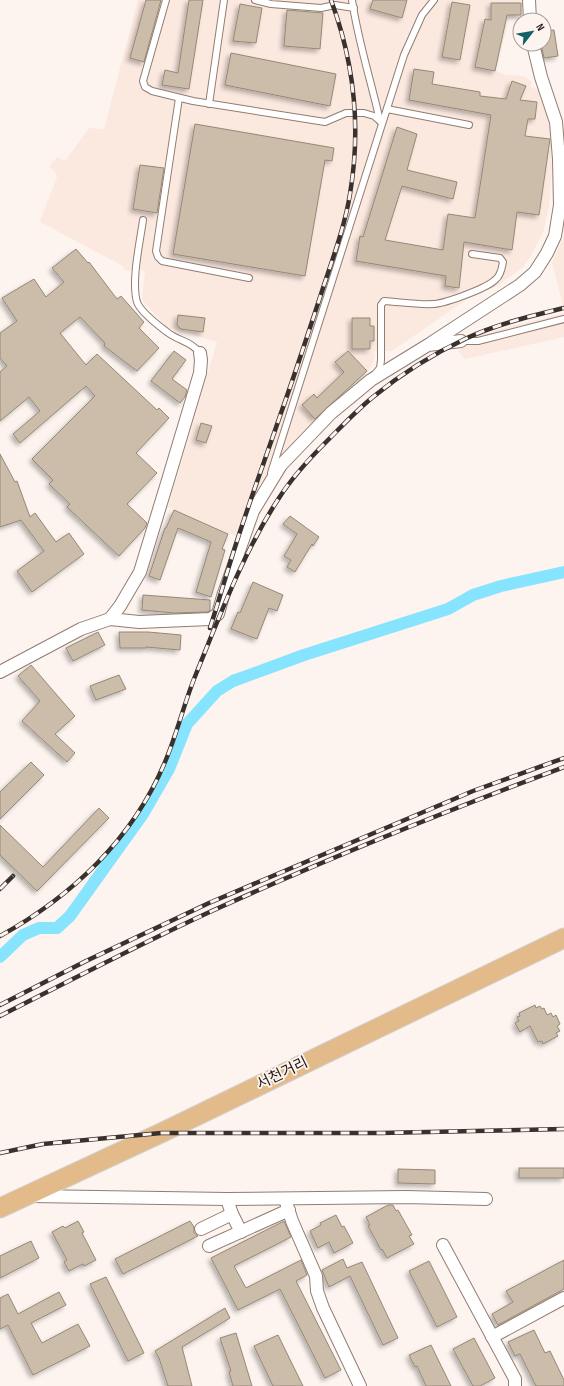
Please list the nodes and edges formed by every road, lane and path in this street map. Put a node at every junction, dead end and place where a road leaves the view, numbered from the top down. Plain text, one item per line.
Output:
1 (166, 0) edge
2 (224, 0) edge
3 (255, 0) edge
4 (352, 0) edge
5 (434, 0) edge
6 (529, 0) edge
7 (290, 3) edge
8 (354, 8) junction
9 (530, 12) edge
10 (535, 52) edge
11 (179, 98) junction
12 (209, 104) junction
13 (387, 109) junction
14 (380, 124) junction
15 (469, 125) dead end
16 (143, 220) dead end
17 (472, 254) dead end
18 (248, 278) dead end
19 (564, 319) edge
20 (461, 341) joint
21 (428, 345) junction
22 (200, 353) joint
23 (371, 380) junction
24 (266, 490) junction
25 (110, 619) junction
26 (0, 672) edge
27 (564, 938) edge
28 (24, 1196) junction
29 (227, 1199) junction
30 (486, 1199) dead end
31 (287, 1204) junction
32 (0, 1208) edge
33 (232, 1214) junction
34 (212, 1224) junction
35 (201, 1229) dead end
36 (241, 1232) junction
37 (221, 1240) junction
38 (443, 1245) dead end
39 (209, 1246) dead end
40 (564, 1298) edge
41 (492, 1337) junction
42 (360, 1386) edge
43 (515, 1386) edge

1 - 11 lane
2 - 12 lane
3 - 7 lane
4 - 8 lane
5 - 13 lane
6 - 9 street
7 - 8 lane
8 - 14 lane
10 - 21 street
11 - 12 lane
11 - 18 lane
12 - 14 lane
13 - 14 lane
13 - 15 lane
14 - 24 lane
16 - 22 lane
17 - 23 lane
19 - 20 lane
20 - 21 street
21 - 23 street
22 - 25 street
23 - 24 street
24 - 25 street
25 - 26 street
27 - 28 main road, 서천거리
28 - 29 street
28 - 32 main road, 서천거리
29 - 31 street
29 - 33 street
30 - 31 street
31 - 36 street
31 - 42 street
33 - 34 street
33 - 36 street
34 - 35 street
34 - 37 street
36 - 37 street
37 - 39 street
38 - 41 street
40 - 41 street
41 - 43 street

